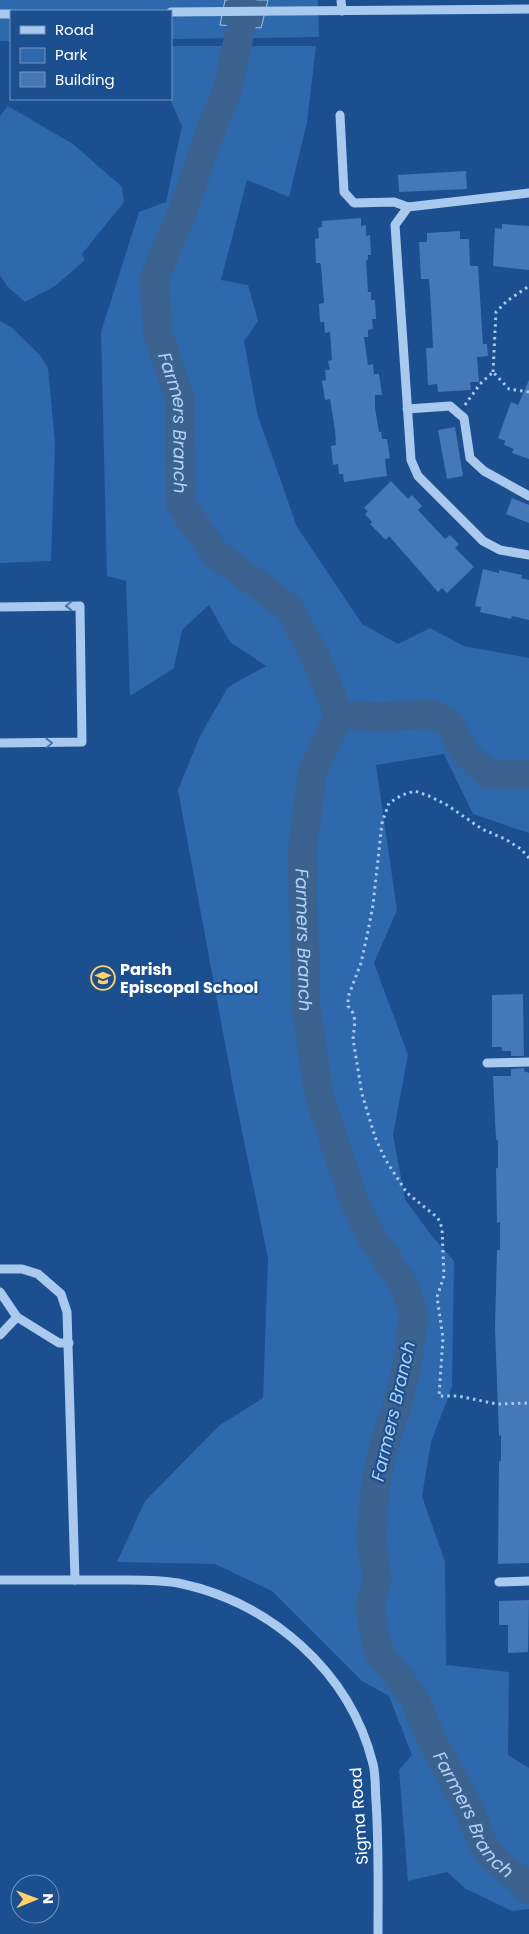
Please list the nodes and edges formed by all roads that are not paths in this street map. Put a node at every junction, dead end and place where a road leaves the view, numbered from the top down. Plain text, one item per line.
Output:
1 (342, 0) edge
2 (529, 9) edge
3 (342, 11) junction
4 (172, 12) edge
5 (340, 114) dead end
6 (529, 192) edge
7 (408, 207) junction
8 (407, 409) junction
9 (529, 496) edge
10 (529, 555) edge
11 (0, 607) edge
12 (0, 743) edge
13 (529, 1062) edge
14 (487, 1063) dead end
15 (0, 1269) edge
16 (0, 1292) edge
17 (17, 1317) junction
18 (0, 1335) edge
19 (69, 1343) junction
20 (0, 1580) edge
21 (74, 1580) junction
22 (529, 1581) edge
23 (499, 1582) dead end
24 (378, 1934) edge

1 - 3 street
2 - 3 street
3 - 4 street
5 - 7 street
6 - 7 street
7 - 8 street
8 - 9 street
8 - 10 street
12 -> 11 street
13 - 14 street
15 - 19 street
16 - 17 street
17 - 18 street
17 - 19 street
19 - 21 street
20 - 21 street, Sigma Road
21 - 24 street, Sigma Road
22 - 23 street

